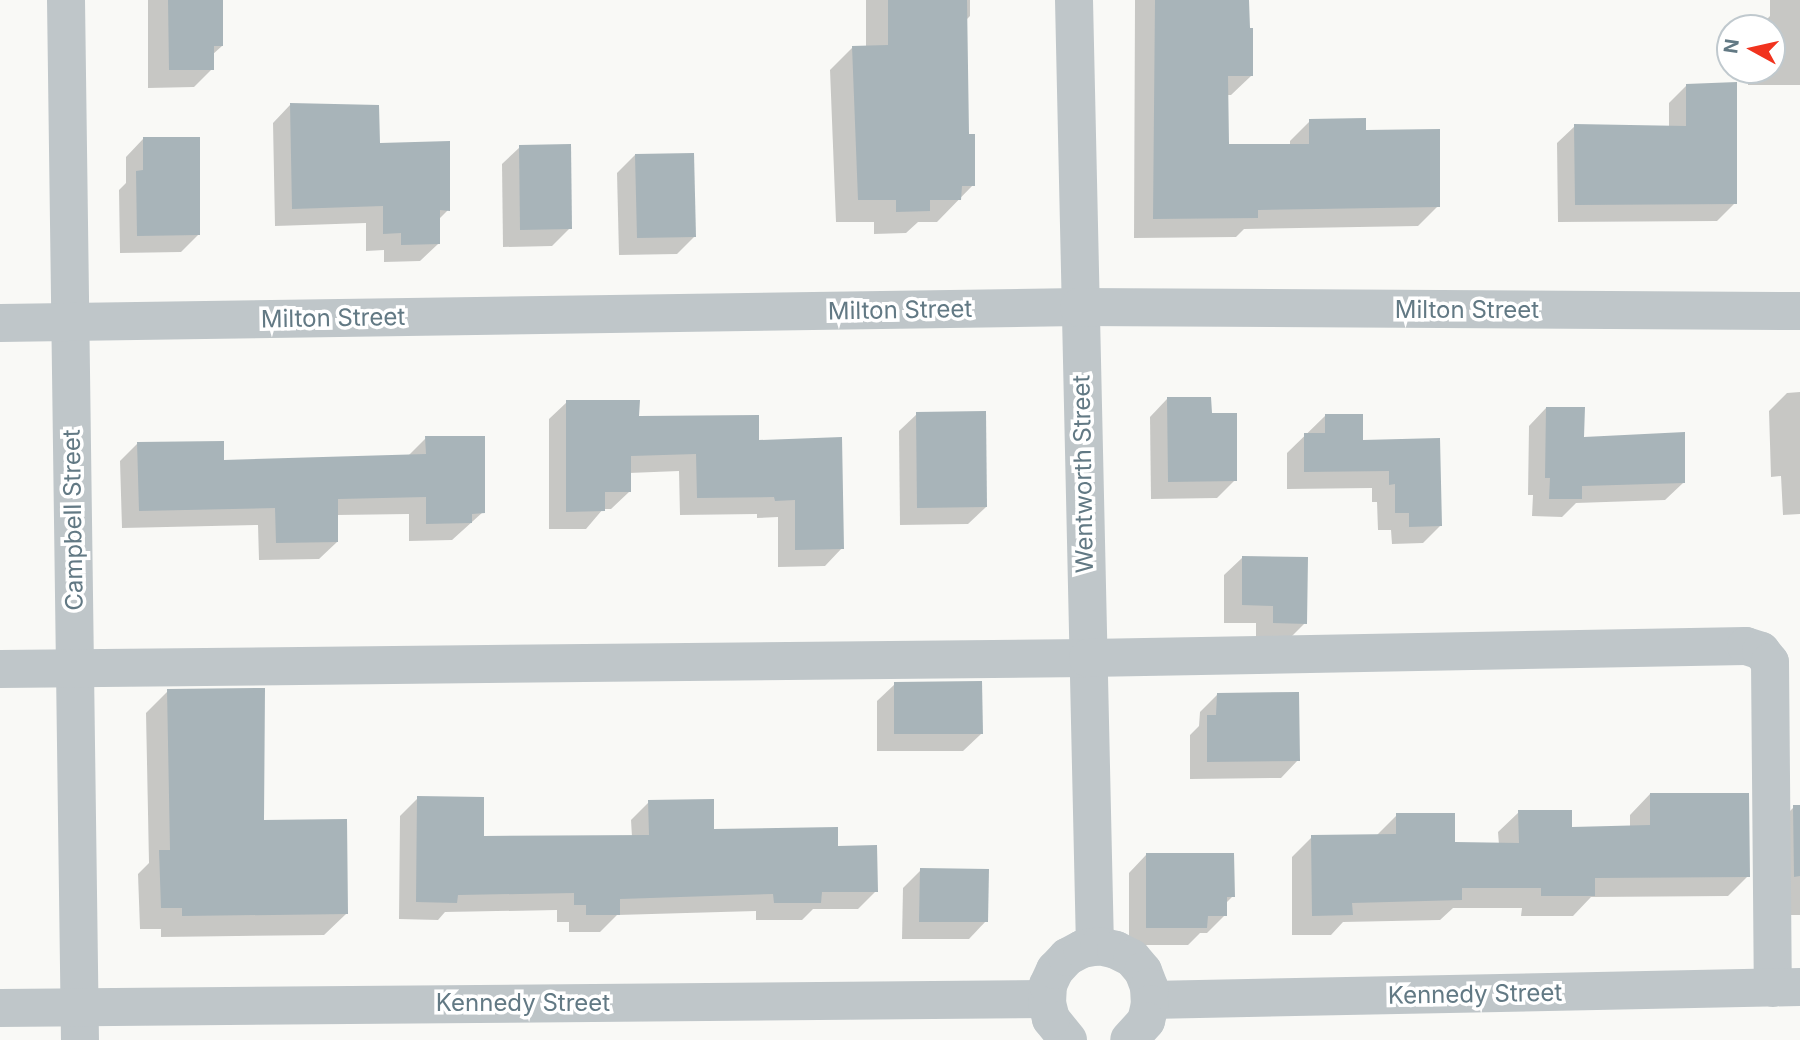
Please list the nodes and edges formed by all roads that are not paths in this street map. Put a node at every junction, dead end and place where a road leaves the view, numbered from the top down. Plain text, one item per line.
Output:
1 (65, 0) edge
2 (1074, 0) edge
3 (1079, 307) junction
4 (1800, 311) edge
5 (69, 322) junction
6 (0, 323) edge
7 (1088, 657) junction
8 (76, 668) junction
9 (0, 670) edge
10 (1095, 947) junction
11 (1786, 988) edge
12 (1047, 999) junction
13 (1150, 1000) junction
14 (0, 1008) edge
15 (80, 1023) edge
16 (1068, 1040) edge
17 (1129, 1040) edge

1 - 5 street, Campbell Street
2 - 3 street, Wentworth Street
3 - 4 street, Milton Street
3 - 5 street, Milton Street
3 - 7 street, Wentworth Street
5 - 6 street, Milton Street
5 - 8 street, Campbell Street
7 - 8 street
7 - 10 street, Wentworth Street
7 - 11 street
8 - 9 street
8 - 15 street, Campbell Street
10 - 12 street
10 - 13 street
11 - 13 street, Kennedy Street
12 - 15 street, Kennedy Street
12 - 16 street
13 - 17 street
14 - 15 street, Kennedy Street

